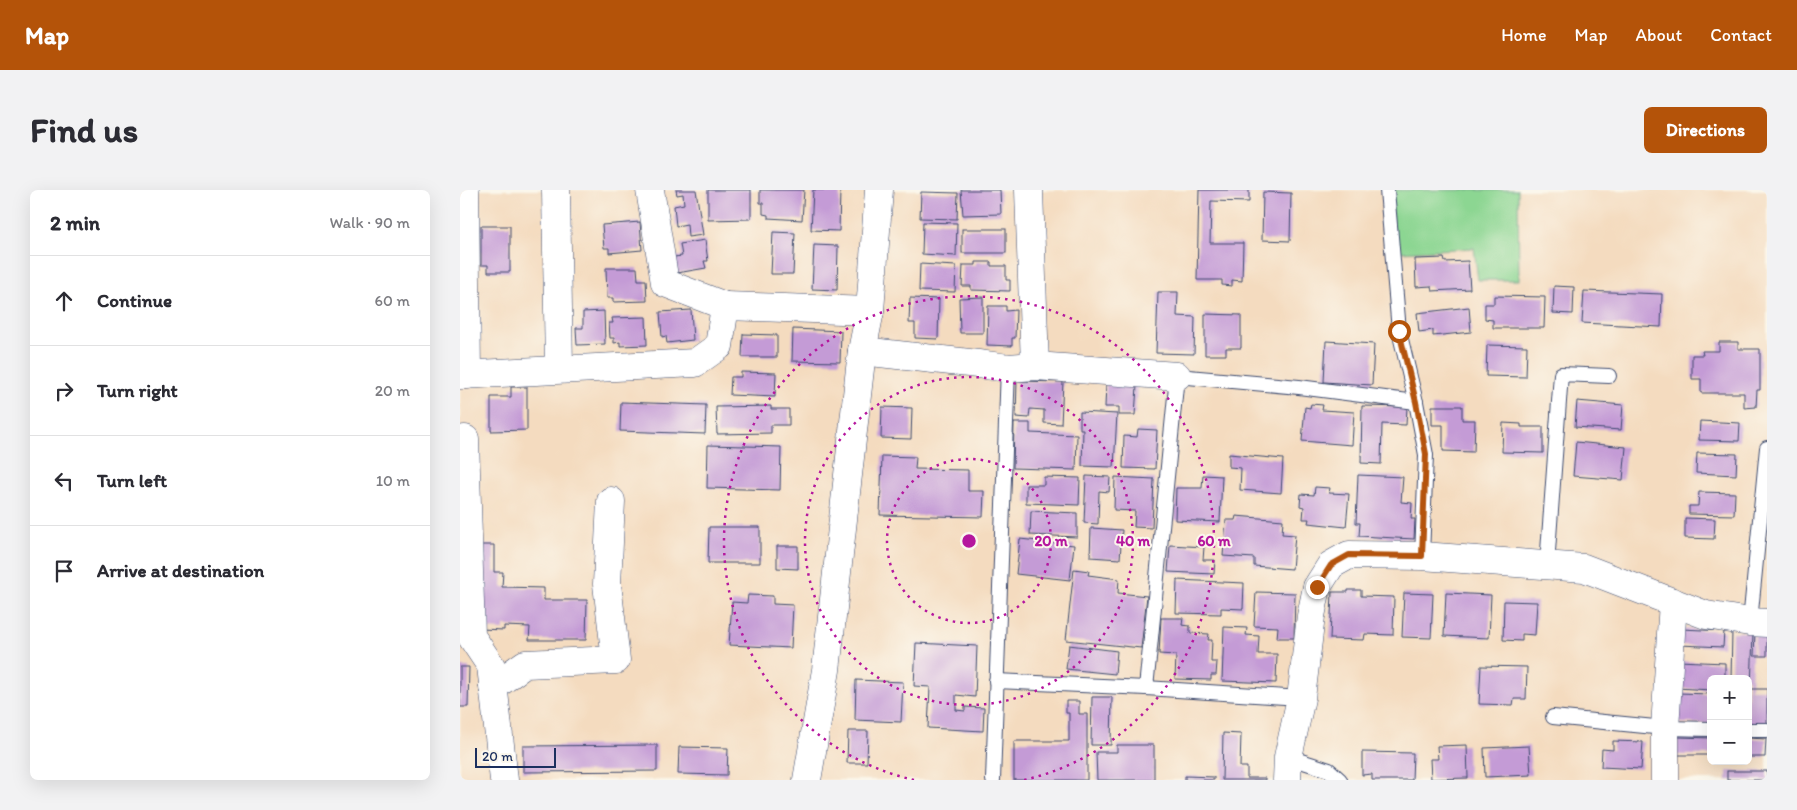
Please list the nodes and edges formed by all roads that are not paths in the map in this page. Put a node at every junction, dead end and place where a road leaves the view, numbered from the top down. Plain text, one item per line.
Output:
1 (465, 190) edge
2 (556, 190) edge
3 (650, 190) edge
4 (879, 190) edge
5 (1029, 190) edge
6 (1387, 190) edge
7 (725, 306) junction
8 (870, 311) junction
9 (862, 351) junction
10 (1035, 366) junction
11 (559, 368) junction
12 (1008, 368) junction
13 (464, 375) edge
14 (1178, 376) junction
15 (1609, 376) dead end
16 (1416, 402) junction
17 (465, 439) dead end
18 (1767, 448) edge
19 (611, 501) dead end
20 (1422, 556) junction
21 (1547, 565) junction
22 (1673, 602) junction
23 (1758, 622) edge
24 (996, 681) junction
25 (493, 686) junction
26 (1146, 688) junction
27 (1301, 698) junction
28 (1553, 717) dead end
29 (1664, 728) junction
30 (1707, 729) edge
31 (1752, 730) edge
32 (1767, 730) edge
33 (1287, 769) edge
34 (504, 780) edge
35 (807, 780) edge
36 (993, 780) edge
37 (1340, 780) edge
38 (1665, 780) edge

1 - 13 street
2 - 11 street
3 - 7 street
4 - 8 street
5 - 10 street
6 - 16 lane
7 - 8 street
7 - 11 street
8 - 9 street
9 - 12 street
9 - 35 street
10 - 12 street
10 - 14 street
11 - 13 street
12 - 24 lane
14 - 16 lane
14 - 26 lane
15 - 21 lane
16 - 20 lane
17 - 25 street
18 - 23 lane
19 - 25 street
20 - 21 street
20 - 27 street
21 - 22 street
22 - 23 street
22 - 29 street
24 - 26 lane
24 - 36 lane
25 - 34 street
26 - 27 lane
27 - 33 street
28 - 29 lane
29 - 30 lane
29 - 38 street
31 - 32 lane
33 - 37 lane

